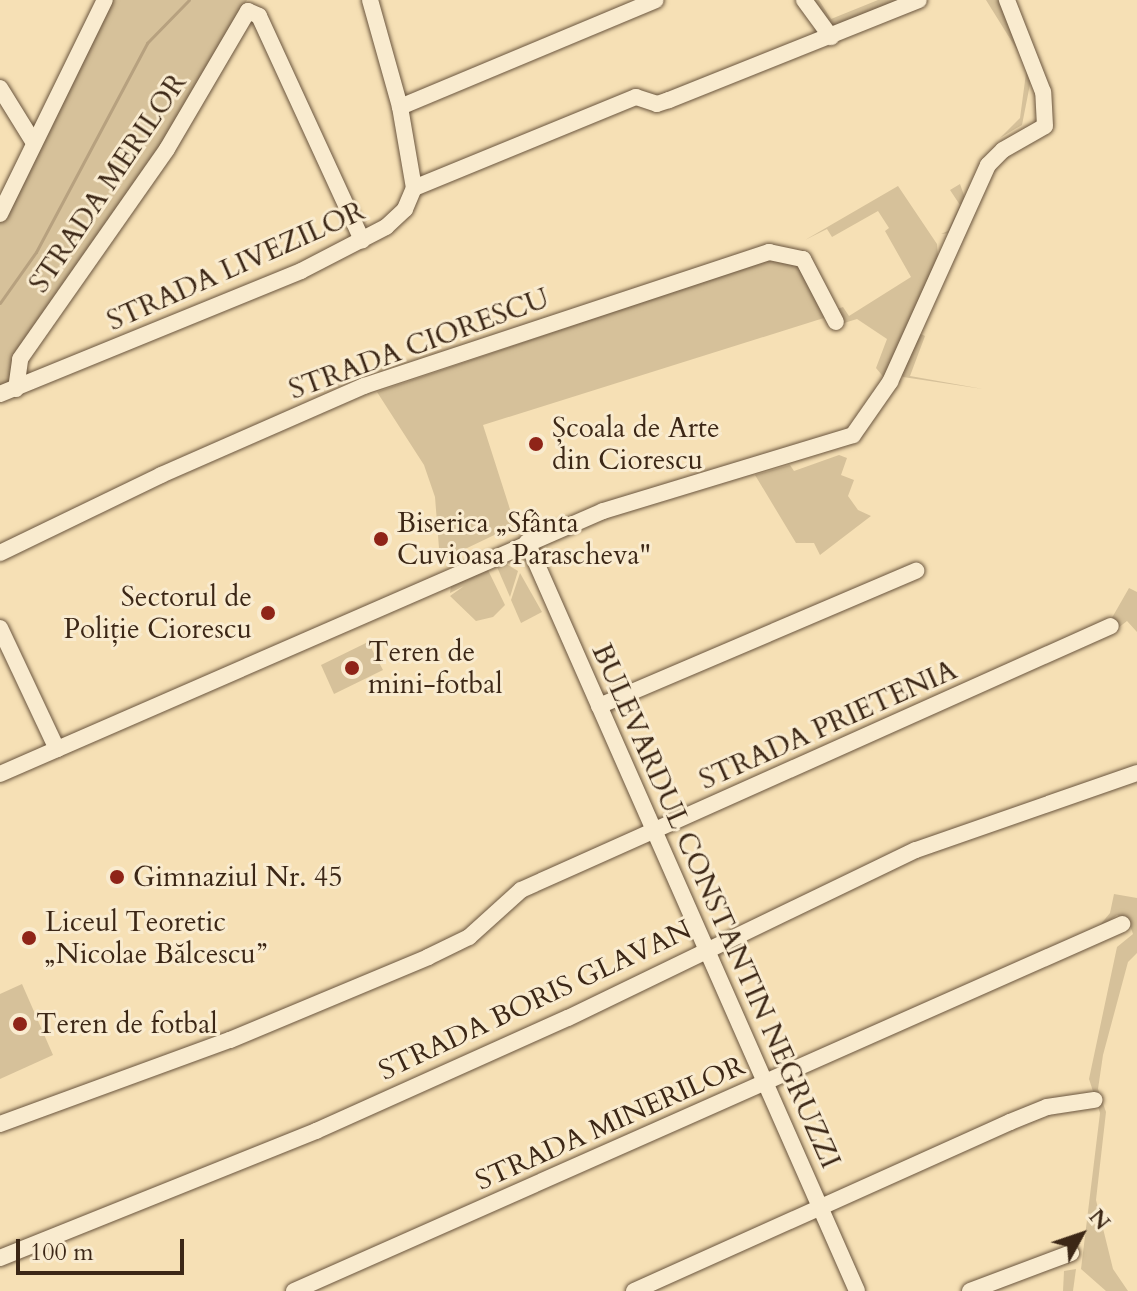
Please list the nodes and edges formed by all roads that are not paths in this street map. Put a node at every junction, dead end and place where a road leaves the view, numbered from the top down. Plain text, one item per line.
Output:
1 (105, 0) edge
2 (370, 0) edge
3 (656, 0) edge
4 (804, 0) edge
5 (919, 0) edge
6 (1007, 0) edge
7 (831, 37) junction
8 (0, 88) edge
9 (400, 107) junction
10 (34, 143) junction
11 (414, 188) junction
12 (0, 214) edge
13 (362, 240) junction
14 (836, 322) dead end
15 (8, 392) edge
16 (527, 542) junction
17 (0, 553) edge
18 (916, 571) dead end
19 (1111, 626) dead end
20 (0, 628) edge
21 (599, 706) junction
22 (57, 749) junction
23 (1137, 773) edge
24 (0, 774) edge
25 (655, 829) junction
26 (1122, 924) dead end
27 (707, 949) junction
28 (765, 1082) junction
29 (1094, 1100) dead end
30 (0, 1124) edge
31 (821, 1207) junction
32 (1071, 1253) dead end
33 (0, 1258) edge
34 (294, 1291) edge
35 (634, 1291) edge
36 (857, 1291) edge
37 (970, 1291) edge

1 - 10 street
2 - 9 street
3 - 9 street
4 - 7 street
5 - 7 street
6 - 16 street
7 - 11 street
8 - 10 street
9 - 11 street
10 - 12 street
11 - 13 street, STRADA LIVEZILOR
13 - 15 street, STRADA LIVEZILOR
13 - 15 street, STRADA MERILOR
14 - 17 street, STRADA CIORESCU
16 - 21 street, BULEVARDUL CONSTANTIN NEGRUZZI
16 - 22 street
18 - 21 street
19 - 25 street, STRADA PRIETENIA
20 - 22 street
21 - 25 street, BULEVARDUL CONSTANTIN NEGRUZZI
22 - 24 street
23 - 27 street, STRADA BORIS GLAVAN
25 - 27 street, BULEVARDUL CONSTANTIN NEGRUZZI
25 - 30 street, STRADA PRIETENIA
26 - 28 street, STRADA MINERILOR
27 - 28 street, BULEVARDUL CONSTANTIN NEGRUZZI
27 - 33 street, STRADA BORIS GLAVAN
28 - 31 street, BULEVARDUL CONSTANTIN NEGRUZZI
28 - 34 street, STRADA MINERILOR
29 - 31 street
31 - 35 street
31 - 36 street, BULEVARDUL CONSTANTIN NEGRUZZI
32 - 37 street

